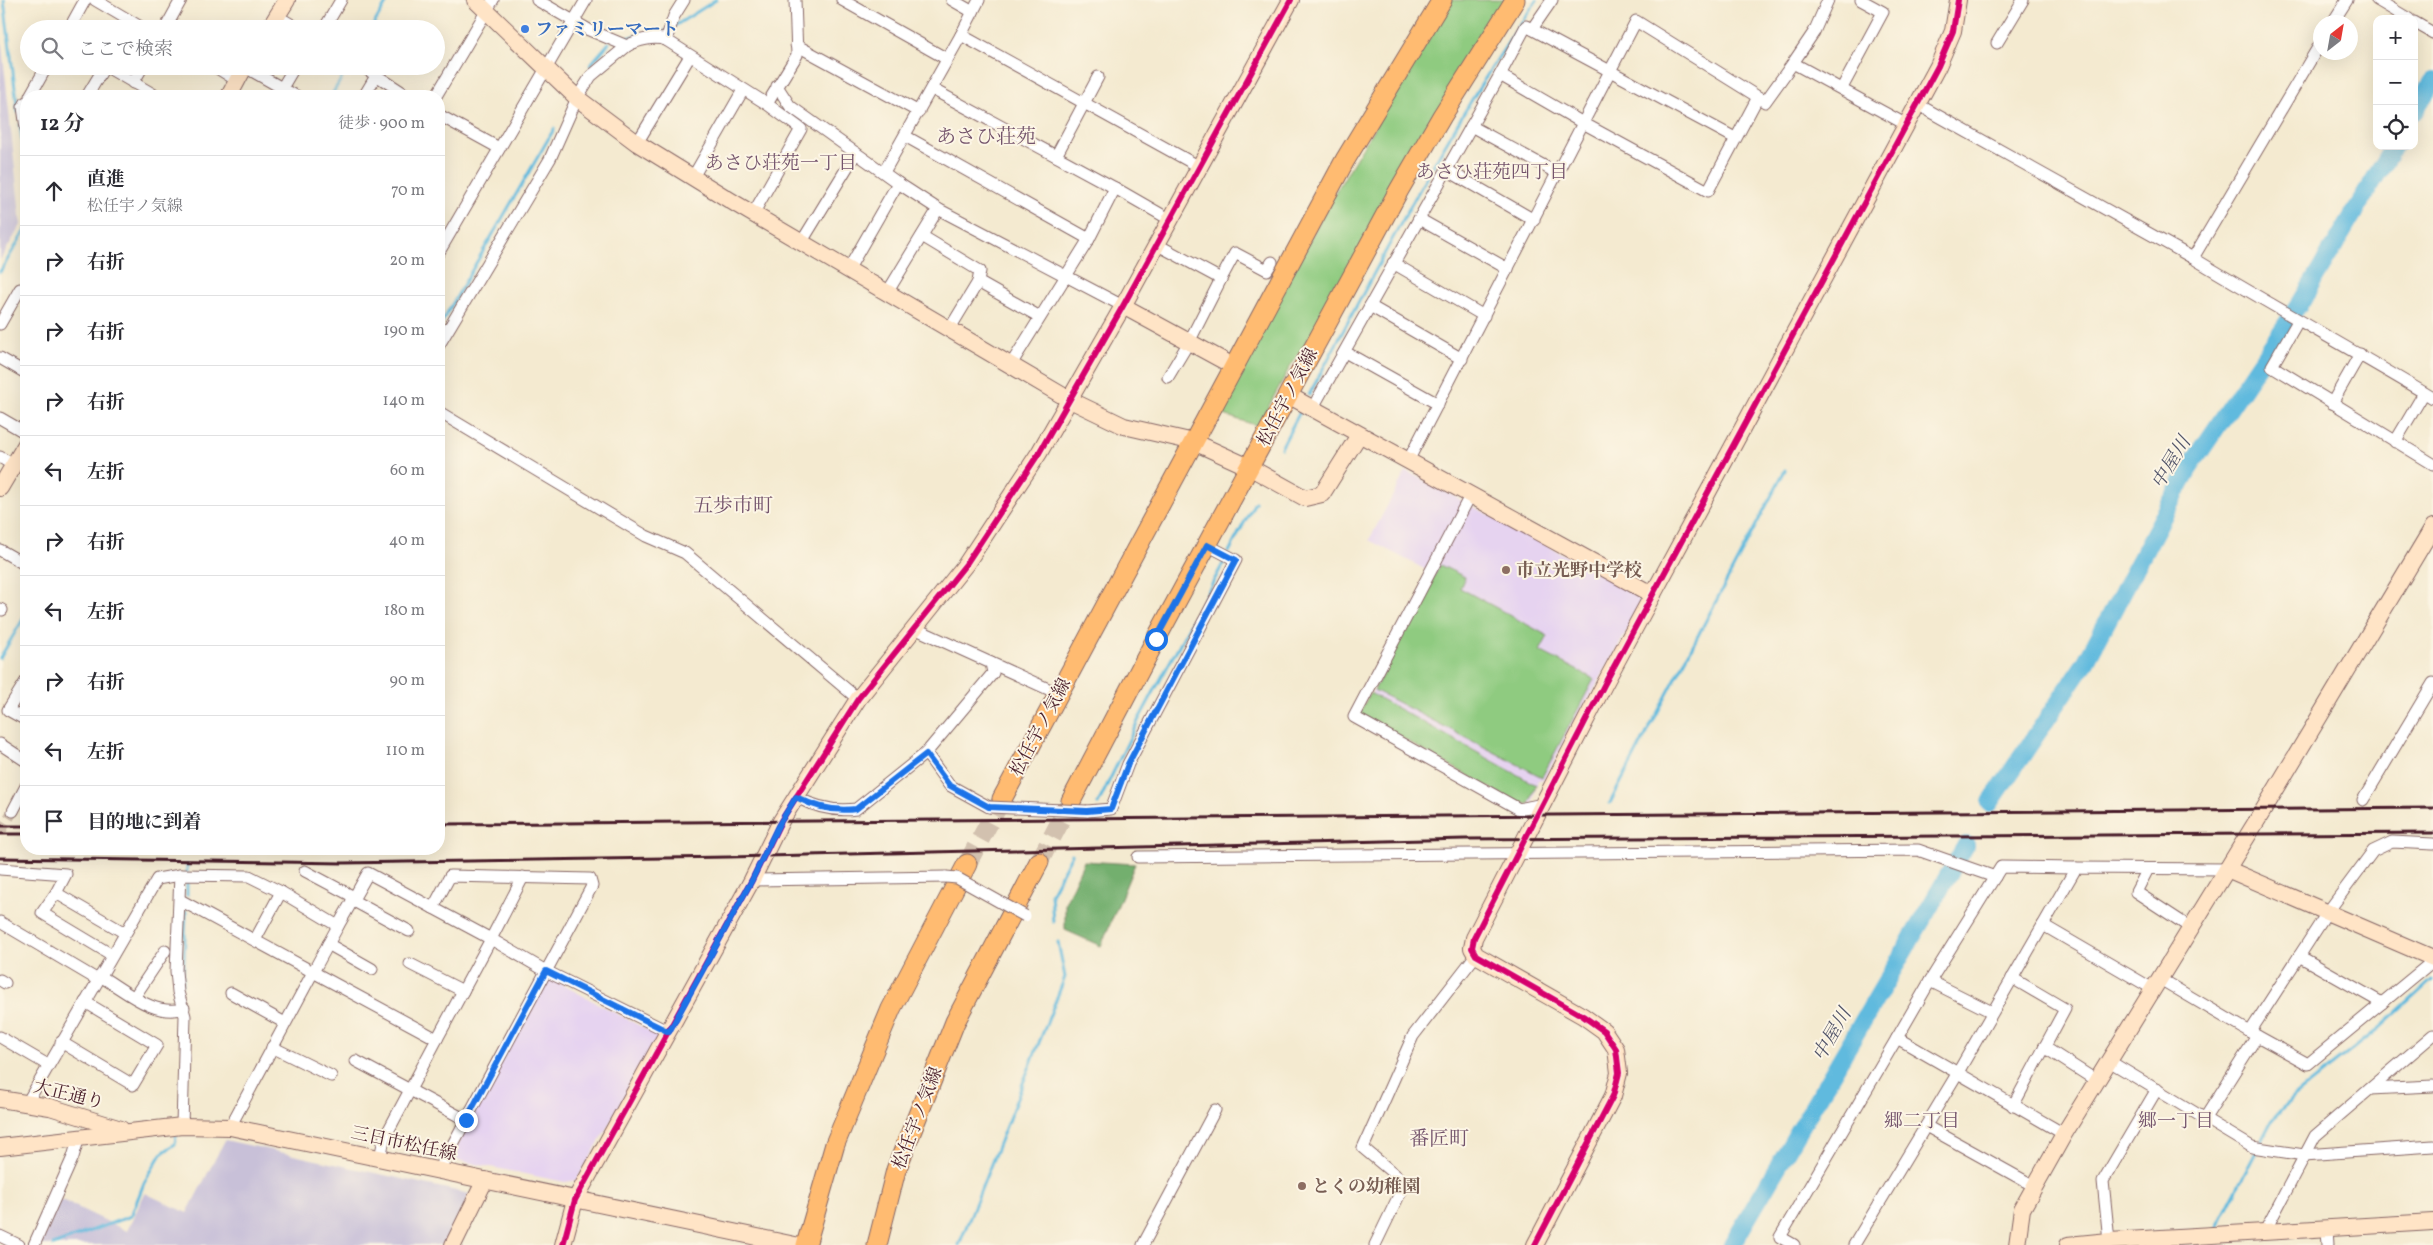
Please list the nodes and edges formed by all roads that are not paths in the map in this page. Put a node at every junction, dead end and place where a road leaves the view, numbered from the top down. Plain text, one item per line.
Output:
1 (85, 0) edge
2 (95, 0) edge
3 (181, 0) edge
4 (287, 0) edge
5 (341, 0) edge
6 (475, 0) edge
7 (537, 0) edge
8 (586, 0) edge
9 (684, 0) edge
10 (794, 0) edge
11 (842, 0) edge
12 (952, 0) edge
13 (979, 0) edge
14 (1290, 0) edge
15 (1442, 0) edge
16 (1515, 0) edge
17 (1552, 0) edge
18 (1828, 0) edge
19 (1861, 0) edge
20 (1958, 0) edge
21 (2023, 0) edge
22 (2347, 0) edge
23 (2377, 0) edge
24 (490, 6) edge
25 (973, 12) junction
26 (2337, 15) edge
27 (2402, 15) edge
28 (74, 20) edge
29 (129, 20) edge
30 (170, 20) edge
31 (274, 20) edge
32 (329, 20) edge
33 (574, 21) junction
34 (2418, 24) edge
35 (1532, 29) junction
36 (668, 32) junction
37 (2433, 33) edge
38 (961, 35) junction
39 (1997, 43) dead end
40 (625, 45) junction
41 (796, 45) junction
42 (690, 56) junction
43 (2313, 56) edge
44 (947, 59) junction
45 (1793, 63) junction
46 (546, 69) junction
47 (1610, 71) junction
48 (42, 75) edge
49 (100, 75) edge
50 (119, 75) edge
51 (138, 75) edge
52 (241, 75) edge
53 (252, 75) edge
54 (290, 75) edge
55 (1500, 75) junction
56 (376, 76) joint
57 (1098, 77) dead end
58 (133, 84) junction
59 (777, 86) junction
60 (282, 88) junction
61 (1842, 88) junction
62 (932, 89) junction
63 (33, 90) edge
64 (91, 90) edge
65 (145, 90) edge
66 (232, 90) edge
67 (286, 90) edge
68 (368, 90) edge
69 (398, 90) edge
70 (440, 90) edge
71 (743, 90) junction
72 (1758, 97) junction
73 (577, 98) junction
74 (1084, 103) junction
75 (767, 104) junction
76 (1917, 104) junction
77 (919, 112) junction
78 (445, 118) edge
79 (1583, 123) junction
80 (1907, 124) junction
81 (1472, 126) junction
82 (904, 136) junction
83 (1735, 138) junction
84 (636, 143) junction
85 (500, 148) junction
86 (856, 153) junction
87 (1056, 156) junction
88 (1198, 166) junction
89 (1447, 170) junction
90 (884, 172) junction
91 (1557, 173) junction
92 (693, 178) junction
93 (898, 183) junction
94 (1115, 188) junction
95 (938, 208) junction
96 (753, 214) junction
97 (1419, 219) junction
98 (1169, 220) junction
99 (1534, 220) junction
100 (922, 236) junction
101 (1089, 239) junction
102 (445, 242) edge
103 (801, 242) junction
104 (1156, 244) junction
105 (2192, 258) junction
106 (1272, 262) dead end
107 (1393, 264) junction
108 (1508, 269) junction
109 (848, 270) junction
110 (1064, 276) junction
111 (1221, 279) junction
112 (978, 282) junction
113 (20, 289) edge
114 (886, 293) junction
115 (1123, 306) junction
116 (1370, 306) junction
117 (1484, 316) junction
118 (1040, 317) junction
119 (2293, 318) junction
120 (0, 324) edge
121 (949, 330) junction
122 (445, 335) edge
123 (1189, 342) junction
124 (1345, 352) junction
125 (2360, 354) junction
126 (0, 358) edge
127 (1462, 359) junction
128 (1010, 366) junction
129 (1235, 367) junction
130 (20, 370) edge
131 (1168, 377) dead end
132 (1288, 395) junction
133 (2429, 395) edge
134 (1070, 400) junction
135 (2332, 403) junction
136 (1438, 404) junction
137 (1312, 409) junction
138 (445, 416) edge
139 (0, 418) edge
140 (20, 430) edge
141 (1359, 435) junction
142 (1194, 442) junction
143 (2395, 442) junction
144 (20, 449) edge
145 (7, 461) edge
146 (1408, 461) junction
147 (2433, 464) edge
148 (1249, 467) junction
149 (0, 488) edge
150 (1470, 496) junction
151 (2433, 527) edge
152 (1207, 545) junction
153 (0, 550) edge
154 (20, 562) edge
155 (1653, 595) junction
156 (914, 628) junction
157 (991, 663) junction
158 (2433, 683) edge
159 (20, 691) edge
160 (1057, 693) junction
161 (858, 699) junction
162 (20, 717) edge
163 (0, 744) edge
164 (926, 754) junction
165 (20, 757) edge
166 (796, 797) junction
167 (20, 798) edge
168 (2363, 800) dead end
169 (1071, 801) tunnel mouth
170 (995, 803) junction
171 (1543, 804) junction
172 (13, 811) tunnel mouth
173 (2433, 844) edge
174 (1518, 853) junction
175 (1138, 857) dead end
176 (1039, 862) tunnel mouth
177 (967, 864) tunnel mouth
178 (2076, 868) junction
179 (0, 869) edge
180 (2148, 869) junction
181 (2227, 869) junction
182 (305, 871) dead end
183 (180, 876) junction
184 (523, 877) junction
185 (1995, 877) junction
186 (752, 880) junction
187 (282, 892) junction
188 (56, 893) junction
189 (353, 899) junction
190 (180, 900) junction
191 (433, 908) junction
192 (2327, 913) junction
193 (1025, 916) dead end
194 (0, 922) edge
195 (2043, 925) junction
196 (338, 926) junction
197 (2190, 928) junction
198 (409, 931) dead end
199 (125, 933) junction
200 (490, 939) junction
201 (255, 940) junction
202 (328, 944) junction
203 (165, 951) dead end
204 (112, 955) junction
205 (1476, 955) junction
206 (2299, 956) junction
207 (2433, 959) edge
208 (410, 964) dead end
209 (372, 969) dead end
210 (546, 971) junction
211 (313, 972) junction
212 (99, 978) junction
213 (2012, 978) junction
214 (1930, 981) junction
215 (2156, 984) junction
216 (463, 991) junction
217 (232, 993) dead end
218 (135, 996) junction
219 (85, 1002) junction
220 (2382, 1003) junction
221 (184, 1008) junction
222 (1992, 1012) junction
223 (285, 1024) junction
224 (669, 1032) junction
225 (2254, 1034) junction
226 (2433, 1035) edge
227 (0, 1037) edge
228 (1897, 1038) junction
229 (437, 1039) junction
230 (62, 1042) junction
231 (272, 1047) junction
232 (2044, 1047) junction
233 (2109, 1060) junction
234 (356, 1061) dead end
235 (48, 1064) junction
236 (1957, 1074) junction
237 (331, 1076) dead end
238 (2097, 1081) junction
239 (2433, 1086) edge
240 (2370, 1088) junction
241 (2157, 1089) junction
242 (410, 1090) junction
243 (0, 1100) edge
244 (27, 1103) junction
245 (2013, 1106) junction
246 (1215, 1110) dead end
247 (2206, 1118) junction
248 (466, 1120) junction
249 (182, 1126) junction
250 (1926, 1126) junction
251 (230, 1127) junction
252 (127, 1131) junction
253 (2064, 1134) junction
254 (79, 1137) junction
255 (2433, 1146) edge
256 (0, 1147) edge
257 (2304, 1154) junction
258 (380, 1158) junction
259 (439, 1170) junction
260 (485, 1180) junction
261 (2034, 1186) junction
262 (576, 1200) junction
263 (2433, 1222) edge
264 (2264, 1233) junction
265 (0, 1236) edge
266 (2328, 1237) edge
267 (2108, 1240) junction
268 (2165, 1242) edge
269 (20, 1245) edge
270 (34, 1245) edge
271 (453, 1245) edge
272 (563, 1245) edge
273 (795, 1245) edge
274 (806, 1245) edge
275 (877, 1245) edge
276 (1143, 1245) edge
277 (1375, 1245) edge
278 (1535, 1245) edge
279 (1794, 1245) edge
280 (1854, 1245) edge
281 (2017, 1245) edge
282 (2068, 1245) edge

1 - 28 street
2 - 29 street
3 - 30 street
4 - 31 street
5 - 32 street
6 - 24 street
7 - 33 street
8 - 33 street
9 - 36 street
10 - 41 street
11 - 44 street
12 - 25 street
13 - 25 street
14 - 88 street
15 - 129 main road, 松任宇ノ気線
16 - 132 main road, 松任宇ノ気線
17 - 35 street
18 - 45 street
19 - 61 street
20 - 76 street
21 - 39 street
22 - 26 street
23 - 27 street
24 - 46 street
24 - 70 street
25 - 38 street
33 - 40 street
33 - 46 street
34 - 37 street
35 - 47 street
35 - 55 street
36 - 40 street
36 - 42 street
38 - 44 street
38 - 74 street
40 - 73 street
41 - 59 street
41 - 77 street
42 - 71 street
42 - 84 street
43 - 105 street
44 - 62 street
45 - 61 street
45 - 72 street
46 - 73 street
46 - 85 street
47 - 72 street
47 - 79 street
47 - 83 street
48 - 63 street
49 - 64 street
50 - 58 street
51 - 58 street
52 - 66 street
53 - 60 street
54 - 60 street
55 - 79 street
55 - 81 street
56 - 68 street
56 - 69 street
57 - 74 street
58 - 65 street
59 - 75 street
59 - 86 street
60 - 67 street
61 - 80 street
62 - 77 street
62 - 87 street
71 - 75 street
71 - 92 street
72 - 83 street
73 - 84 street
73 - 122 street
74 - 87 street
74 - 88 street
75 - 96 street
76 - 80 street
76 - 105 street
77 - 82 street
78 - 85 street
79 - 83 street
79 - 91 street
80 - 155 street
81 - 89 street
81 - 91 street
82 - 90 street
82 - 101 street
84 - 92 street
85 - 102 street
86 - 90 street
86 - 103 street
87 - 94 street
88 - 98 street
89 - 97 street
89 - 99 street
90 - 93 street
91 - 99 street
92 - 96 street
93 - 95 street
93 - 109 street
94 - 98 street
94 - 101 street
95 - 100 street
95 - 110 street
96 - 103 street
97 - 107 street
97 - 108 street
98 - 104 street
99 - 108 street
100 - 112 street
100 - 114 street
101 - 110 street
103 - 109 street
104 - 111 street
104 - 115 street
105 - 119 street
106 - 111 street
107 - 116 street
107 - 117 street
108 - 117 street
109 - 114 street
110 - 115 street
110 - 118 street
111 - 123 street
112 - 118 street
112 - 121 street
113 - 120 street
114 - 121 street
115 - 123 street
115 - 134 street
116 - 124 street
116 - 127 street
117 - 127 street
118 - 128 street
119 - 125 street
119 - 135 street
121 - 128 street
123 - 129 street
123 - 131 street
124 - 136 street
124 - 137 street
125 - 133 street
125 - 135 street
126 - 130 street
127 - 136 street
128 - 134 street
129 - 142 main road, 松任宇ノ気線
132 - 137 street
132 - 148 main road, 松任宇ノ気線
133 - 143 street
134 - 142 street
134 - 156 street
135 - 143 street
136 - 146 street
137 - 141 street
138 - 161 street
139 - 140 street
141 - 146 street
141 - 148 street
142 - 148 street
142 - 160 main road, 松任宇ノ気線
143 - 147 street
144 - 145 street
145 - 149 street
146 - 150 street
148 - 152 main road, 松任宇ノ気線
150 - 155 street
150 - 171 street
151 - 181 street
152 - 169 main road, 松任宇ノ気線
152 - 170 street, bridge
153 - 154 street
155 - 171 street
156 - 157 street
156 - 161 street
157 - 160 street
157 - 164 street
158 - 168 street
159 - 162 street
160 - 170 main road, 松任宇ノ気線
161 - 166 street
163 - 165 street
164 - 166 street
164 - 170 street
166 - 186 street
167 - 172 street
171 - 174 street
173 - 192 street
174 - 175 street
174 - 185 street
174 - 205 street
176 - 275 main road, 松任宇ノ気線
177 - 274 main road
178 - 180 street
178 - 185 street
178 - 195 street
179 - 188 street
180 - 181 street
180 - 197 street
181 - 192 street
181 - 197 street
182 - 189 street
183 - 187 street
183 - 190 street
183 - 199 street
184 - 191 street
184 - 200 street
184 - 210 street
185 - 214 street
186 - 193 street, bridge
186 - 224 street
187 - 196 street
187 - 201 street
188 - 199 street
188 - 204 street
189 - 191 street
189 - 196 street
189 - 198 street
190 - 201 street
190 - 221 street
191 - 200 street
192 - 206 street
192 - 207 street
194 - 212 street
195 - 213 street
195 - 215 street
196 - 202 street
197 - 215 street
199 - 204 street
200 - 210 street
200 - 216 street
201 - 211 street
202 - 209 street
202 - 211 street
203 - 218 street
204 - 212 street
205 - 277 street
205 - 278 street
206 - 220 street
206 - 225 street
207 - 220 street
208 - 216 street
210 - 224 street
210 - 248 street
211 - 223 street
211 - 229 street
212 - 218 street
212 - 219 street
213 - 222 street
213 - 232 street
214 - 222 street
214 - 228 street
215 - 225 street
215 - 233 street
216 - 229 street
217 - 223 street
218 - 221 street
219 - 230 street
219 - 230 street
220 - 225 street
221 - 249 street
222 - 236 street
223 - 231 street
224 - 262 street
225 - 247 street
226 - 240 street
227 - 235 street
228 - 236 street
228 - 279 street
229 - 242 street
230 - 235 street
231 - 237 street
231 - 251 street
232 - 238 street
232 - 245 street
233 - 238 street
233 - 241 street
234 - 242 street
235 - 244 street
236 - 245 street
236 - 250 street
238 - 253 street
239 - 240 street
240 - 257 street
241 - 247 street
241 - 267 street
242 - 248 street
242 - 258 street
243 - 244 street, 大正通り
244 - 252 street, 大正通り
245 - 253 street
246 - 276 street
247 - 257 street
248 - 259 street
249 - 251 street, 三日市松任線
249 - 252 street, 三日市松任線
250 - 261 street
250 - 280 street
251 - 258 street, 三日市松任線
252 - 254 street, 三日市松任線
253 - 261 street
254 - 256 street, 三日市松任線
254 - 270 street
255 - 257 street
257 - 264 street
258 - 259 street, 三日市松任線
259 - 260 street, 三日市松任線
260 - 262 street, 三日市松任線
260 - 271 street
261 - 281 street
262 - 272 street
262 - 273 street, 三日市松任線
263 - 266 street
264 - 266 street
264 - 268 street
265 - 269 street
267 - 268 street
267 - 282 street

